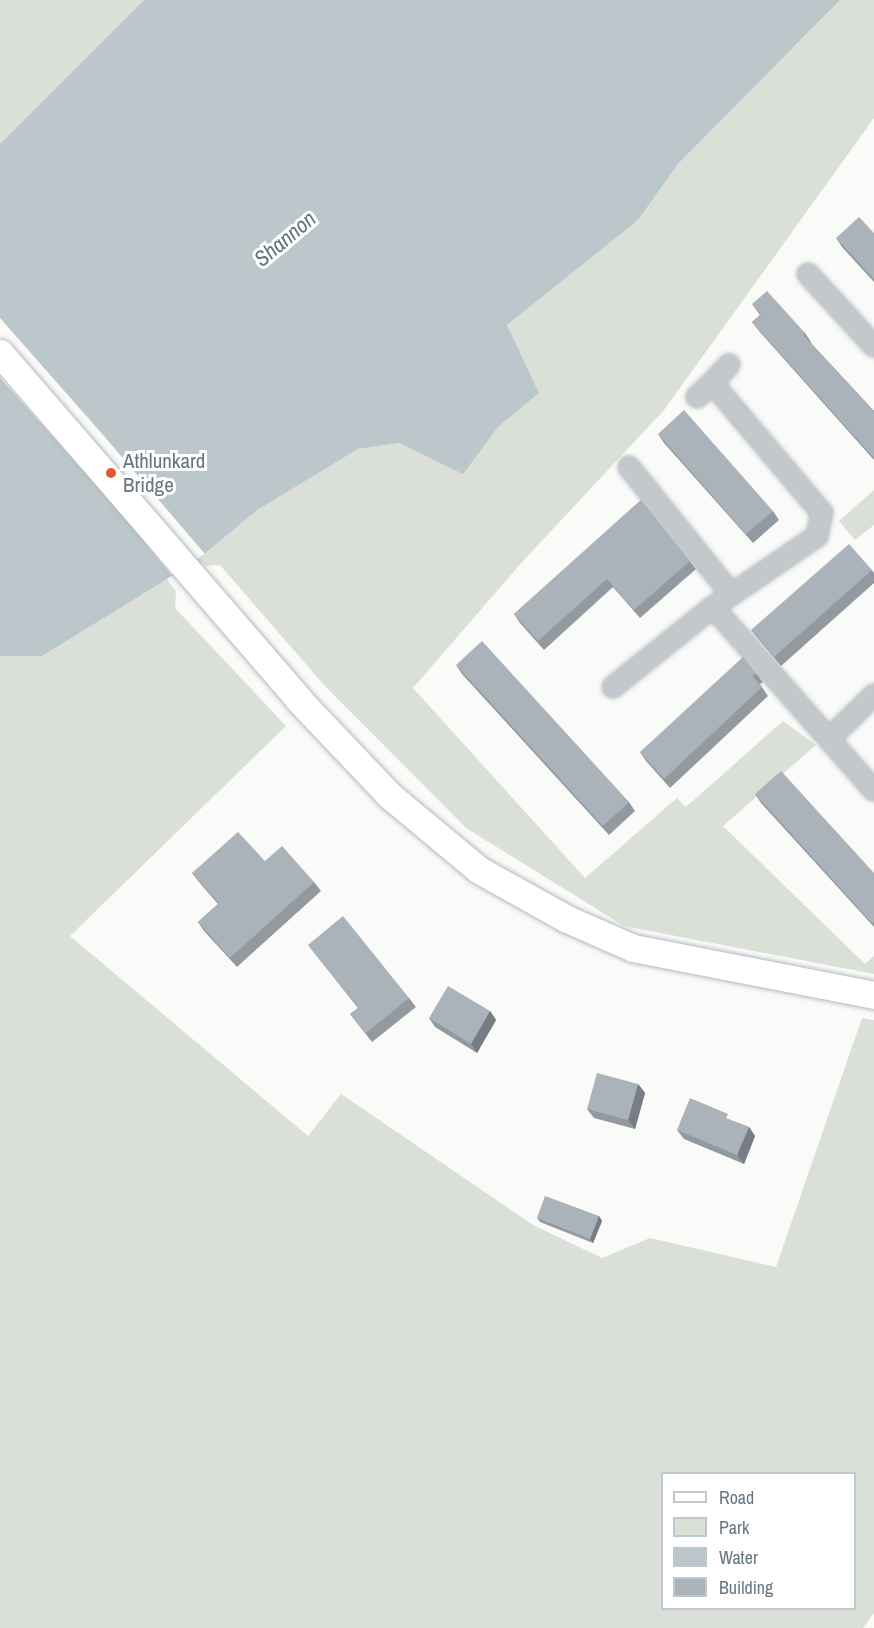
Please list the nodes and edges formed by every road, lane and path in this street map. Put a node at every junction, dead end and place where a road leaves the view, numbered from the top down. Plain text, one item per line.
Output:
1 (808, 273) dead end
2 (874, 346) edge
3 (0, 353) edge
4 (729, 365) dead end
5 (712, 383) junction
6 (697, 397) dead end
7 (629, 467) dead end
8 (731, 594) junction
9 (713, 607) junction
10 (613, 687) dead end
11 (874, 695) edge
12 (830, 738) junction
13 (874, 790) edge
14 (874, 995) edge

1 - 2 street
3 - 14 main road
4 - 5 street
5 - 6 street
5 - 8 street
7 - 8 street
8 - 9 street
9 - 10 street
9 - 12 street
11 - 12 street
12 - 13 street

